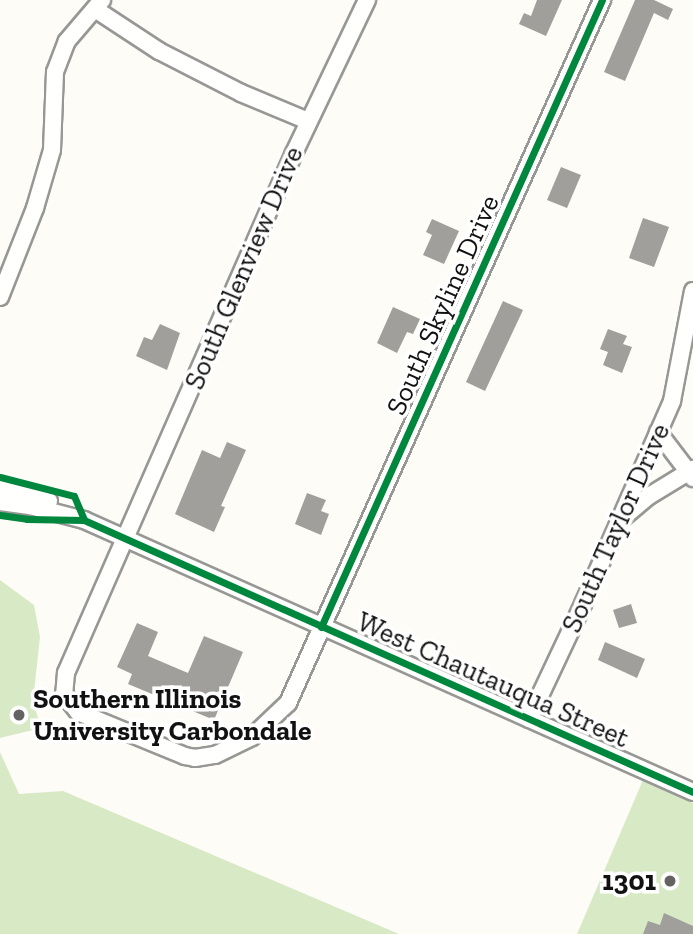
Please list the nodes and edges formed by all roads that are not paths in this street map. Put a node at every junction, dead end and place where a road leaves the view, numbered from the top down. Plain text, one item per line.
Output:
1 (367, 0) edge
2 (602, 0) edge
3 (98, 4) edge
4 (308, 121) junction
5 (693, 290) edge
6 (0, 297) edge
7 (658, 432) junction
8 (691, 473) edge
9 (0, 487) edge
10 (0, 502) edge
11 (84, 520) junction
12 (619, 522) junction
13 (125, 539) junction
14 (321, 627) junction
15 (529, 719) junction
16 (693, 792) edge

1 - 4 street, South Glenview Drive
2 - 14 street, South Skyline Drive
3 - 4 street
3 - 6 street
4 - 13 street, South Glenview Drive
5 - 7 street, South Taylor Drive
7 - 8 street
7 - 12 street, South Taylor Drive
8 - 12 street
9 - 11 street, West Chautauqua Street
10 - 11 street, West Chautauqua Street
11 - 13 street, West Chautauqua Street
12 - 15 street, South Taylor Drive
13 - 14 street, West Chautauqua Street
13 - 14 street, South Skyline Drive
14 - 15 street, West Chautauqua Street
15 - 16 street, West Chautauqua Street

